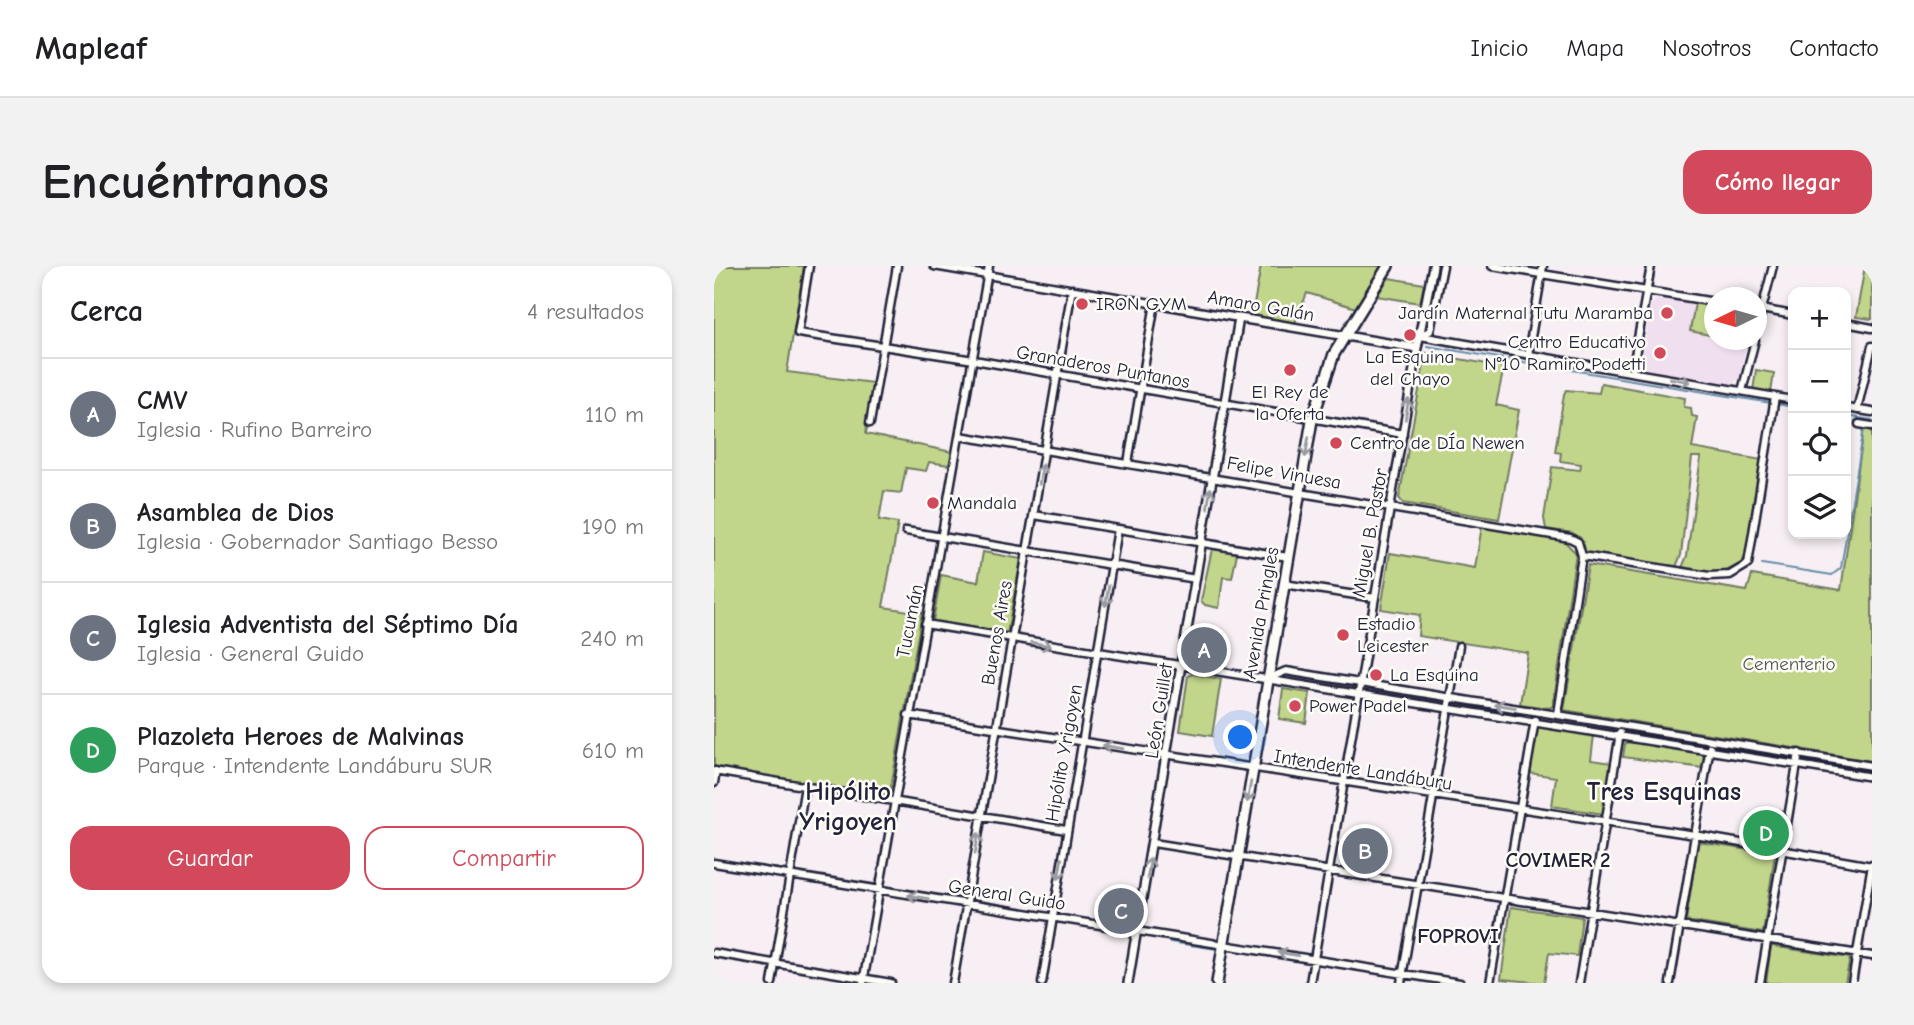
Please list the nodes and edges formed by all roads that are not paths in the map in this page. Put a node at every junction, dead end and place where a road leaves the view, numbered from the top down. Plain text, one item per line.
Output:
1 (809, 266) edge
2 (897, 266) edge
3 (934, 266) edge
4 (989, 266) edge
5 (1388, 266) edge
6 (1433, 266) edge
7 (1443, 266) edge
8 (1492, 266) edge
9 (1543, 266) edge
10 (1651, 266) edge
11 (1773, 266) edge
12 (988, 274) junction
13 (1541, 275) junction
14 (1766, 287) edge
15 (1072, 289) junction
16 (1646, 291) junction
17 (1704, 300) edge
18 (1155, 303) junction
19 (1767, 310) edge
20 (1788, 314) edge
21 (1239, 318) junction
22 (1851, 324) edge
23 (1872, 328) edge
24 (1420, 336) junction
25 (1343, 337) junction
26 (1872, 346) edge
27 (883, 348) junction
28 (1418, 348) junction
29 (1752, 350) edge
30 (1528, 355) junction
31 (974, 360) junction
32 (1632, 372) junction
33 (1058, 375) junction
34 (1140, 389) junction
35 (1742, 391) junction
36 (1775, 397) junction
37 (1788, 399) edge
38 (1225, 404) junction
39 (1851, 409) edge
40 (1857, 410) junction
41 (1872, 412) edge
42 (1312, 420) junction
43 (870, 424) dead end
44 (1859, 424) dead end
45 (1872, 426) edge
46 (1403, 434) junction
47 (960, 436) junction
48 (1045, 449) junction
49 (1128, 463) junction
50 (1213, 477) junction
51 (1300, 492) junction
52 (1390, 506) junction
53 (1034, 515) junction
54 (1118, 529) junction
55 (906, 531) dead end
56 (942, 537) junction
57 (1202, 543) junction
58 (1028, 551) junction
59 (1581, 556) junction
60 (1289, 557) junction
61 (1112, 565) junction
62 (1196, 579) junction
63 (1284, 584) junction
64 (1375, 598) junction
65 (925, 624) junction
66 (1012, 639) junction
67 (1459, 646) dead end
68 (1097, 653) junction
69 (1182, 666) junction
70 (1268, 679) junction
71 (1360, 684) junction
72 (1359, 694) junction
73 (1450, 697) junction
74 (1448, 708) junction
75 (1536, 711) junction
76 (1559, 714) junction
77 (908, 715) junction
78 (1535, 721) junction
79 (1621, 724) junction
80 (996, 729) junction
81 (1619, 735) junction
82 (1711, 738) junction
83 (1082, 742) junction
84 (1710, 749) junction
85 (1799, 753) junction
86 (1168, 755) junction
87 (1797, 764) junction
88 (1872, 766) edge
89 (1253, 769) junction
90 (715, 771) edge
91 (1872, 777) edge
92 (714, 783) edge
93 (1344, 783) junction
94 (805, 786) junction
95 (1433, 797) junction
96 (893, 802) junction
97 (1519, 810) junction
98 (981, 815) junction
99 (1605, 823) junction
100 (1066, 830) junction
101 (1695, 835) junction
102 (1153, 843) junction
103 (1783, 851) junction
104 (1238, 856) junction
105 (714, 863) edge
106 (1872, 865) edge
107 (1328, 870) junction
108 (791, 876) junction
109 (1419, 884) junction
110 (878, 891) junction
111 (1504, 897) junction
112 (966, 905) junction
113 (1591, 911) junction
114 (1053, 918) junction
115 (1680, 924) junction
116 (1137, 930) junction
117 (1768, 938) junction
118 (1223, 944) junction
119 (714, 953) edge
120 (1857, 953) junction
121 (1872, 956) edge
122 (1313, 961) junction
123 (775, 963) junction
124 (1403, 975) junction
125 (863, 981) edge
126 (772, 983) edge
127 (891, 983) edge
128 (953, 983) edge
129 (1042, 983) edge
130 (1128, 983) edge
131 (1217, 983) edge
132 (1310, 983) edge
133 (1401, 983) edge
134 (1460, 983) edge
135 (1489, 983) edge
136 (1579, 983) edge
137 (1670, 983) edge
138 (1760, 983) edge
139 (1853, 983) edge

1 - 27 street, Granaderos Puntanos
2 - 27 street
3 - 12 street, Amaro Galán
4 - 12 street, Tucumán
5 - 25 main road, Avenida Pringles
6 - 24 street, Miguel B. Pastor
7 - 24 street, Miguel B. Pastor
8 - 13 street
9 - 13 street
10 - 16 street
11 - 14 street
12 - 15 street, Amaro Galán
12 - 31 street, Tucumán
13 - 16 street
13 - 30 street
15 - 18 street, Amaro Galán
15 - 33 street, Buenos Aires
16 - 17 street
16 - 32 street
18 - 21 street, Amaro Galán
18 - 34 street
19 - 20 street
21 - 25 street, Amaro Galán
21 - 38 street, León Guillet
22 - 23 street
24 - 28 street, Miguel B. Pastor
24 - 30 street
25 - 28 street, Amaro Galán
25 - 42 main road, Avenida Pringles
26 - 40 street
27 - 31 street, Granaderos Puntanos
27 - 43 street
46 -> 28 street, Miguel B. Pastor
29 - 35 street
30 - 32 street
31 - 33 street, Granaderos Puntanos
31 - 47 street, Tucumán
32 -> 35 street
33 - 34 street, Granaderos Puntanos
33 - 48 street, Buenos Aires
34 - 38 street, Granaderos Puntanos
34 - 49 street
35 - 36 street
36 - 37 street
36 - 59 street
38 - 42 street, Granaderos Puntanos
38 - 50 street, León Guillet
39 - 40 street
40 - 41 street
42 - 46 street, Granaderos Puntanos
42 -> 51 main road, Avenida Pringles
44 - 45 street
46 - 52 street, Miguel B. Pastor
47 - 48 street, Felipe Vinuesa
47 - 56 street, Tucumán
48 - 49 street, Felipe Vinuesa
53 -> 48 street, Buenos Aires
49 - 50 street, Felipe Vinuesa
50 - 51 street, Felipe Vinuesa
57 -> 50 street, León Guillet
51 - 52 street, Felipe Vinuesa
51 - 60 main road, Avenida Pringles
52 - 59 street, Felipe Vinuesa
52 - 64 street, Miguel B. Pastor
53 - 54 street
53 - 58 street, Buenos Aires
54 - 57 street
54 - 61 street, Hipólito Yrigoyen
55 - 56 street
56 - 58 street
56 - 65 street, Tucumán
57 - 60 street
57 - 62 street, León Guillet
58 - 61 street
58 - 66 street, Buenos Aires
59 - 76 street
60 - 63 main road, Avenida Pringles
61 - 62 street
61 -> 68 street, Hipólito Yrigoyen
62 - 69 street, León Guillet
63 - 64 street
63 - 70 main road, Avenida Pringles
64 - 71 street, Miguel B. Pastor
65 - 66 street
65 - 77 street, Tucumán
66 -> 68 street
66 - 80 street, Buenos Aires
67 - 73 street
68 - 69 street
68 - 83 street, Hipólito Yrigoyen
69 - 70 street
69 - 86 street, León Guillet
70 - 71 street
70 - 72 street
70 - 89 main road, Avenida Pringles
71 - 72 street, Miguel B. Pastor
71 - 73 street
72 - 74 street
72 - 93 street, Miguel B. Pastor
73 - 74 street
75 -> 73 street
74 - 78 street
74 - 95 street
75 - 76 street
75 - 78 street
76 - 79 street
77 - 80 street, Intendente Landáburu
77 - 96 street, Tucumán
78 - 81 street
78 - 97 street
79 - 81 street
79 - 82 street
80 - 83 street, Intendente Landáburu
80 - 98 street, Buenos Aires
81 - 84 street
81 - 99 street
82 - 84 street
82 - 85 street
86 -> 83 street, Intendente Landáburu
83 - 100 street, Hipólito Yrigoyen
84 - 87 street
84 - 101 street
85 - 87 street
85 - 88 street
86 - 89 street, Intendente Landáburu
86 - 102 street, León Guillet
87 - 91 street
87 - 103 street
89 - 93 street, Intendente Landáburu
89 -> 104 main road, Avenida Pringles
90 - 92 street
90 - 94 street
93 - 95 street, Intendente Landáburu
93 - 107 street, Miguel B. Pastor
94 - 96 street
94 - 108 street
95 - 97 street, Intendente Landáburu
95 - 109 street
96 - 98 street
96 - 110 street, Tucumán
97 - 99 street, Intendente Landáburu
97 - 111 street
98 - 100 street
112 -> 98 street, Buenos Aires
99 - 101 street, Intendente Landáburu
99 - 113 street
100 -> 114 street, Hipólito Yrigoyen
101 - 103 street, Intendente Landáburu
101 - 115 street
102 - 104 street
116 -> 102 street, León Guillet
103 - 106 street, Intendente Landáburu
103 - 117 street
104 - 107 street
104 - 118 main road, Avenida Pringles
105 - 108 street, General Guido
106 - 120 street
107 - 109 street
107 - 122 street, Miguel B. Pastor
108 - 110 street, General Guido
108 - 123 street
109 - 111 street
109 - 124 street
112 -> 110 street, General Guido
110 - 125 street, Tucumán
111 - 113 street
111 - 135 street
112 - 114 street, General Guido
112 - 128 street, Buenos Aires
113 - 115 street
113 - 136 street
114 - 116 street, General Guido
114 - 129 street, Hipólito Yrigoyen
115 - 117 street
115 - 137 street
116 - 118 street, General Guido
116 - 130 street, León Guillet
117 - 120 street
117 - 138 street
122 -> 118 street, General Guido
118 - 131 main road, Avenida Pringles
119 - 123 street
120 - 121 street
120 - 139 street
122 - 124 street, General Guido
122 - 132 street, Miguel B. Pastor
123 - 125 street
123 - 126 street
124 - 133 street
124 - 134 street, General Guido
125 - 127 street

